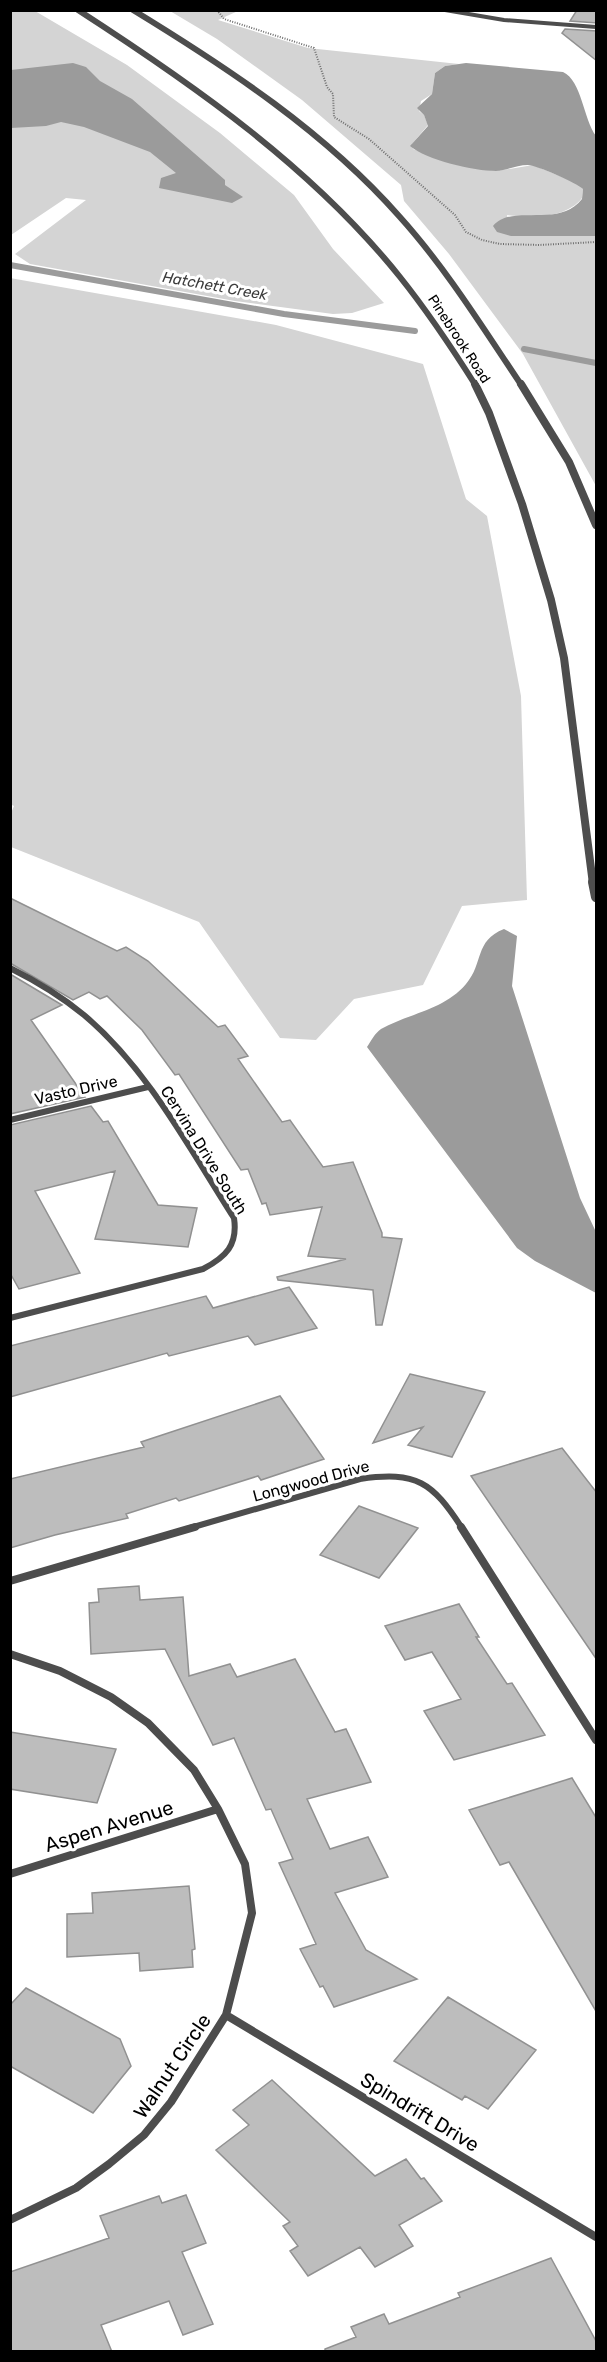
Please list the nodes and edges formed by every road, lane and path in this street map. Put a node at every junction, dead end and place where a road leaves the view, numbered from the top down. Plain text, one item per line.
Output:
1 (78, 10) edge
2 (134, 10) edge
3 (217, 10) edge
4 (445, 10) edge
5 (597, 27) edge
6 (597, 242) edge
7 (597, 525) edge
8 (597, 897) edge
9 (10, 968) edge
10 (148, 1087) junction
11 (10, 1119) edge
12 (10, 1318) edge
13 (10, 1581) edge
14 (10, 1654) edge
15 (597, 1740) edge
16 (218, 1809) junction
17 (10, 1874) edge
18 (226, 2015) junction
19 (10, 2220) edge
20 (597, 2237) edge

1 - 8 street, Pinebrook Road
2 - 7 street, Pinebrook Road
3 - 6 path
4 - 5 street
9 - 10 street, Cervina Drive South
10 - 11 street, Vasto Drive
10 - 12 street, Cervina Drive South
13 - 15 street, Longwood Drive
14 - 16 street, Walnut Circle
16 - 17 street, Aspen Avenue
16 - 18 street, Walnut Circle
18 - 19 street, Walnut Circle
18 - 20 street, Spindrift Drive

